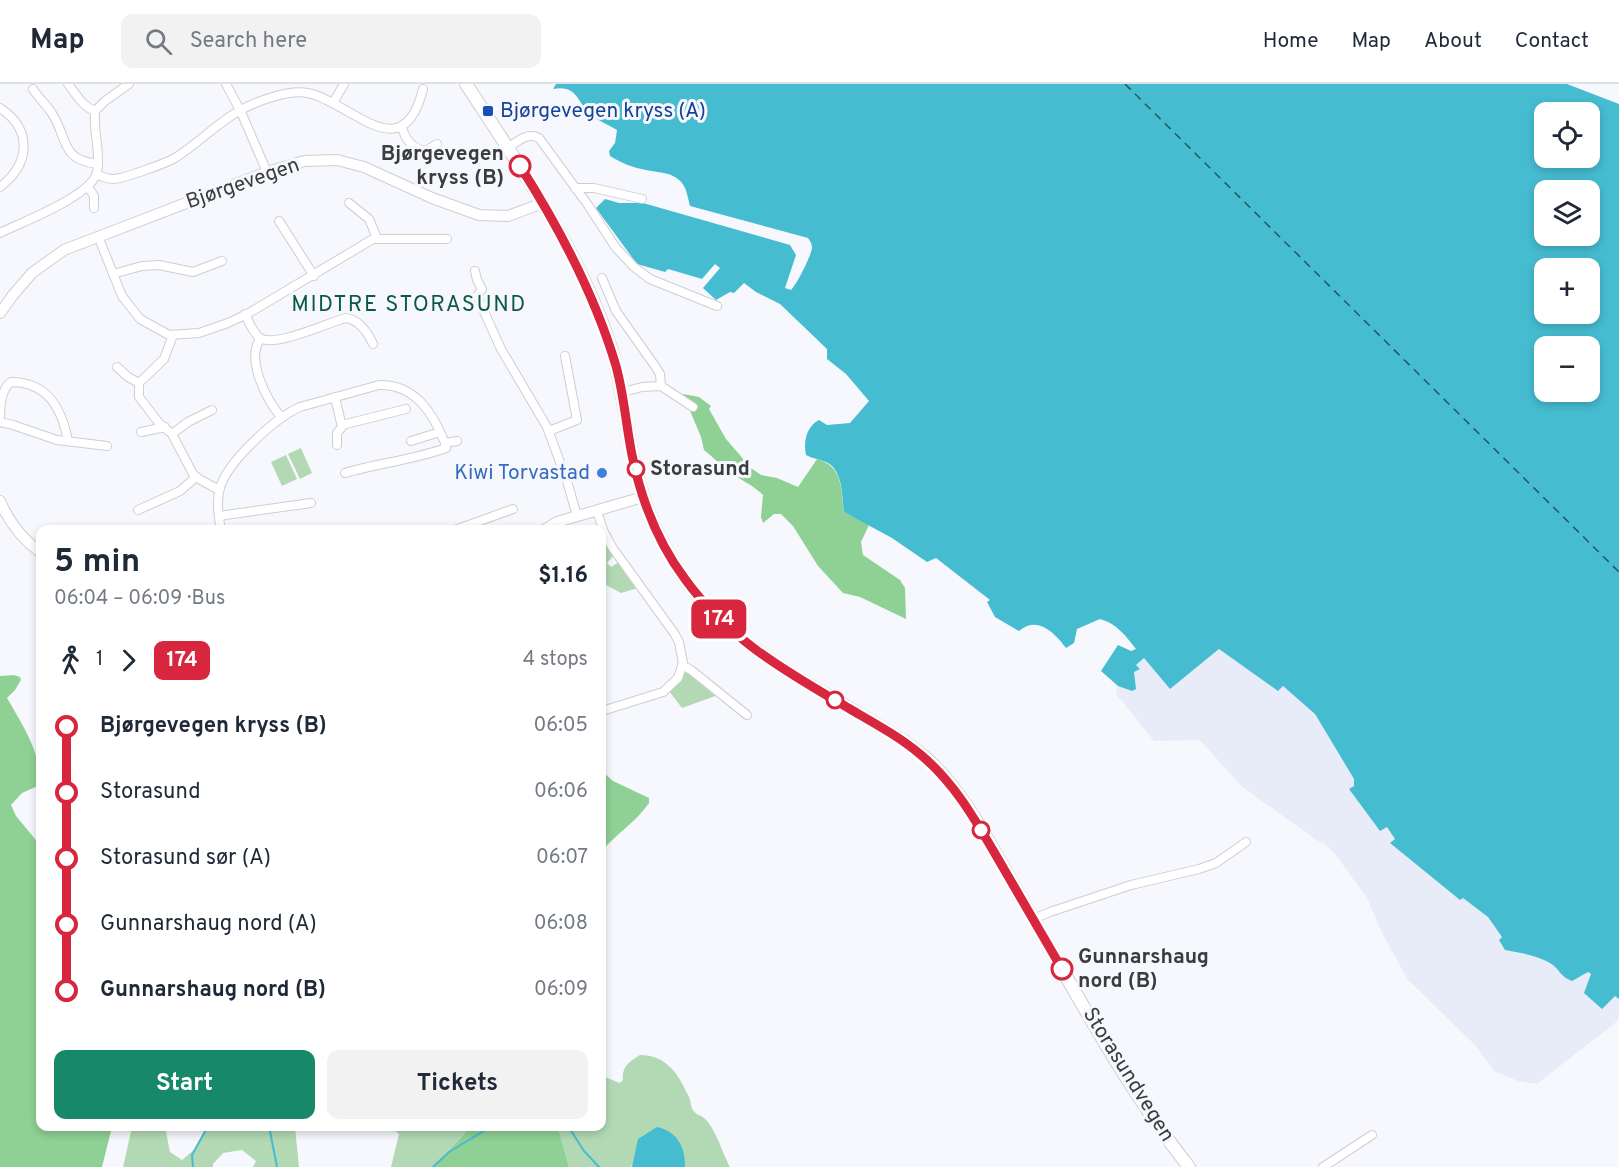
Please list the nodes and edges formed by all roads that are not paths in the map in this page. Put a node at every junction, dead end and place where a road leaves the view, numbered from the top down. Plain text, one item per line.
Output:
1 (68, 84) edge
2 (129, 84) edge
3 (226, 84) edge
4 (344, 84) edge
5 (466, 84) edge
6 (33, 89) dead end
7 (423, 89) dead end
8 (333, 103) junction
9 (0, 108) edge
10 (95, 111) junction
11 (239, 111) junction
12 (402, 127) junction
13 (437, 144) dead end
14 (508, 148) junction
15 (98, 164) junction
16 (267, 172) junction
17 (97, 174) junction
18 (0, 187) edge
19 (88, 187) junction
20 (575, 188) junction
21 (642, 199) dead end
22 (349, 202) dead end
23 (543, 203) junction
24 (94, 208) dead end
25 (279, 221) dead end
26 (0, 232) edge
27 (98, 236) junction
28 (377, 238) junction
29 (447, 239) dead end
30 (222, 261) dead end
31 (476, 271) dead end
32 (113, 274) junction
33 (314, 276) junction
34 (602, 278) dead end
35 (717, 306) dead end
36 (0, 313) edge
37 (245, 314) junction
38 (173, 335) junction
39 (260, 339) junction
40 (373, 344) dead end
41 (565, 356) dead end
42 (117, 367) dead end
43 (139, 384) junction
44 (661, 386) junction
45 (622, 392) junction
46 (335, 397) junction
47 (693, 407) dead end
48 (406, 409) dead end
49 (212, 410) dead end
50 (281, 417) junction
51 (0, 422) edge
52 (342, 425) junction
53 (165, 427) junction
54 (549, 431) junction
55 (141, 432) dead end
56 (440, 432) junction
57 (172, 434) junction
58 (68, 441) junction
59 (411, 441) dead end
60 (457, 441) dead end
61 (445, 443) junction
62 (337, 445) dead end
63 (106, 446) dead end
64 (345, 472) dead end
65 (196, 477) junction
66 (219, 490) junction
67 (643, 496) junction
68 (0, 501) edge
69 (312, 503) dead end
70 (513, 509) dead end
71 (138, 510) dead end
72 (597, 511) junction
73 (219, 516) junction
74 (577, 516) junction
75 (220, 525) edge
76 (468, 525) edge
77 (552, 525) edge
78 (601, 525) edge
79 (606, 536) edge
80 (36, 549) edge
81 (682, 665) junction
82 (606, 710) edge
83 (747, 715) dead end
84 (1246, 842) dead end
85 (1033, 920) junction
86 (1372, 1136) dead end
87 (1189, 1167) edge
88 (1323, 1167) edge

1 - 10 street
2 - 10 street
3 - 11 street
4 - 8 street
5 - 14 main road, Storasundvegen
6 - 15 street
7 - 12 street
8 - 11 street
8 - 12 street
9 - 18 street
10 - 15 street
11 - 16 street
11 - 17 street
12 - 13 street
14 - 20 street
14 - 23 main road, Storasundvegen
15 - 17 street
16 - 23 street, Bjørgevegen
16 - 27 street, Bjørgevegen
17 - 19 street
19 - 24 street
19 - 26 street
20 - 21 street
20 - 35 street
22 - 28 street
23 - 45 main road, Storasundvegen
25 - 33 street
27 - 32 street
27 - 36 street, Bjørgevegen
28 - 29 street
28 - 33 street
30 - 32 street
31 - 54 street
32 - 38 street
33 - 37 street
34 - 44 street
37 - 38 street
37 - 39 street
38 - 43 street
39 - 40 street
39 - 50 street
41 - 54 street
42 - 43 street
43 - 53 street
44 - 45 street
44 - 47 street
45 - 67 main road, Storasundvegen
46 - 50 street
46 - 52 street
46 - 56 street
48 - 52 street
49 - 57 street
50 - 66 street
51 - 58 street
51 - 58 street
52 - 62 street
53 - 55 street
53 - 57 street
54 - 74 street
56 - 59 street
56 - 61 street
57 - 65 street
58 - 63 street
60 - 61 street
61 - 64 street
65 - 66 street
65 - 71 street
66 - 73 street
67 - 72 street
67 - 85 main road, Storasundvegen
68 - 80 street
69 - 73 street
70 - 76 street
72 - 74 street
72 - 78 street
73 - 75 street
74 - 77 street
79 - 81 street
81 - 82 street
81 - 83 street
84 - 85 street
85 - 87 main road, Storasundvegen
86 - 88 street

